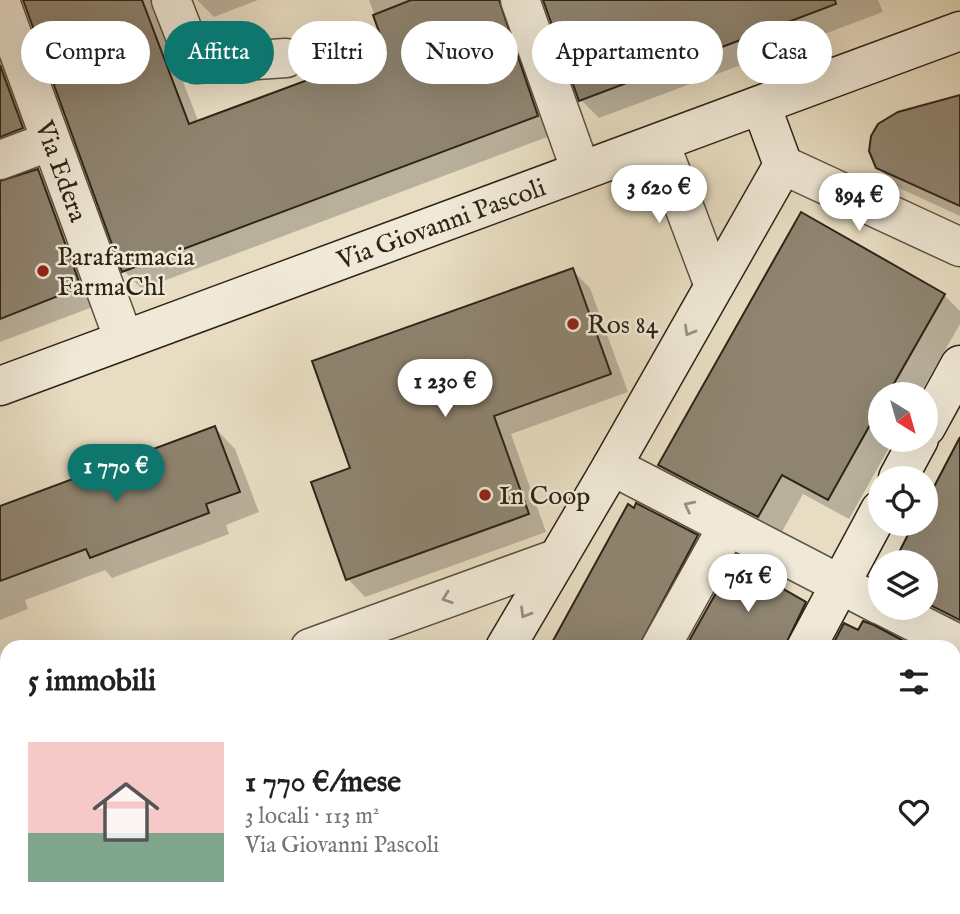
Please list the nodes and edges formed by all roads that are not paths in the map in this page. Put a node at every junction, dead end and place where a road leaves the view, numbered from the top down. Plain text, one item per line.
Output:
1 (171, 0) edge
2 (520, 0) edge
3 (0, 1) edge
4 (960, 31) edge
5 (286, 58) dead end
6 (761, 105) junction
7 (51, 141) junction
8 (660, 143) junction
9 (0, 160) edge
10 (783, 165) junction
11 (581, 171) junction
12 (960, 247) edge
13 (714, 286) junction
14 (124, 340) junction
15 (960, 365) edge
16 (0, 386) edge
17 (938, 405) edge
18 (612, 466) junction
19 (728, 526) junction
20 (868, 532) edge
21 (558, 558) junction
22 (839, 585) junction
23 (868, 599) edge
24 (910, 620) edge
25 (332, 640) edge
26 (510, 640) edge
27 (664, 640) edge
28 (810, 640) edge
29 (950, 640) edge

1 - 5 street
2 - 11 street
3 - 7 street, Via Edera
4 - 6 street, Via Giovanni Pascoli
6 - 8 street, Via Giovanni Pascoli
6 - 10 street
7 - 9 street
7 - 14 street, Via Edera
8 - 11 street, Via Giovanni Pascoli
8 - 13 street
10 - 12 street
10 - 13 street
11 - 14 street, Via Giovanni Pascoli
13 -> 18 street
14 - 16 street, Via Giovanni Pascoli
15 - 17 street
19 -> 18 street
18 - 21 street
19 - 22 street
19 - 27 street
20 - 22 street
21 -> 25 street
21 -> 26 street
22 - 23 street
22 - 28 street
24 - 29 street

